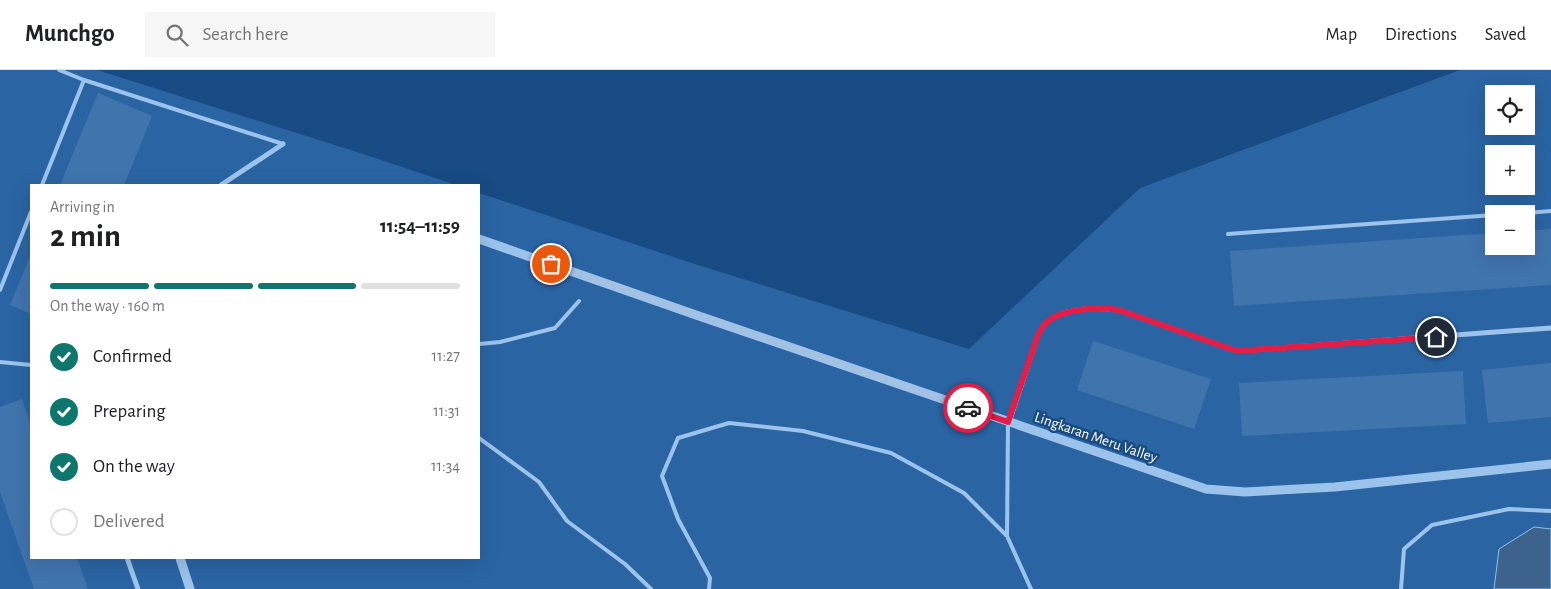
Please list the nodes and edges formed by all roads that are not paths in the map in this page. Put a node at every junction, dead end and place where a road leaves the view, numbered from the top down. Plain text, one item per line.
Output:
1 (59, 70) edge
2 (84, 80) junction
3 (283, 144) joint
4 (42, 184) edge
5 (223, 184) edge
6 (1551, 211) edge
7 (1535, 212) edge
8 (30, 215) edge
9 (1485, 216) edge
10 (1228, 234) dead end
11 (480, 239) edge
12 (0, 290) edge
13 (579, 301) dead end
14 (1551, 328) edge
15 (480, 344) edge
16 (0, 362) edge
17 (30, 365) edge
18 (1008, 422) junction
19 (480, 439) edge
20 (1551, 464) edge
21 (1551, 512) edge
22 (1007, 536) junction
23 (127, 559) edge
24 (180, 559) edge
25 (138, 589) edge
26 (190, 589) edge
27 (651, 589) edge
28 (709, 589) edge
29 (1031, 589) edge
30 (1401, 589) edge

1 - 2 lane
2 - 3 lane
2 - 4 lane
3 - 5 street
6 - 7 lane
8 - 12 lane
9 - 10 lane
11 - 18 street, Lingkaran Meru Valley
13 - 15 lane
14 - 18 street
16 - 17 lane
18 - 20 street, Lingkaran Meru Valley
18 - 22 lane
19 - 27 lane
21 - 30 lane
22 - 28 lane
22 - 29 lane
23 - 25 street
24 - 26 street

